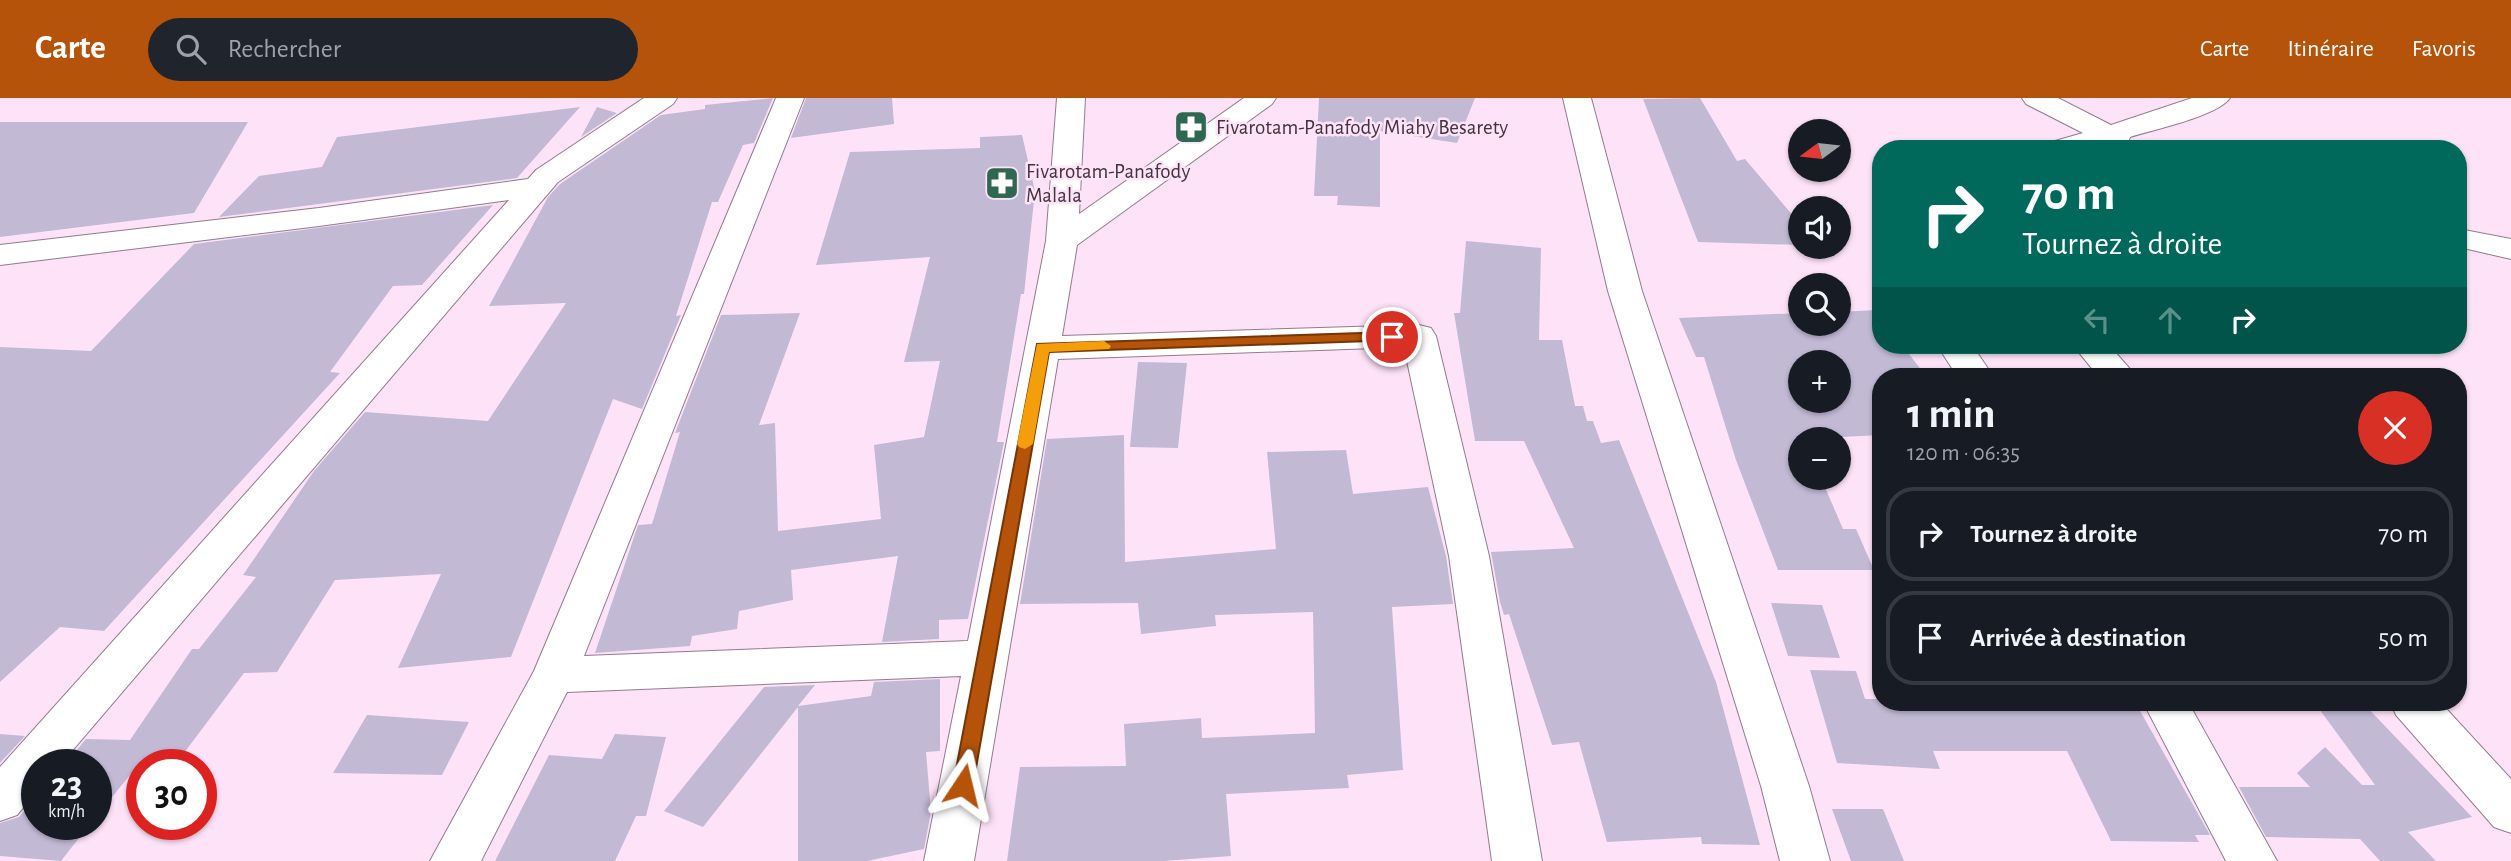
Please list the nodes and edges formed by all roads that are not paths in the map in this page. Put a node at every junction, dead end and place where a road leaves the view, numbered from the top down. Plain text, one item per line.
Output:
1 (663, 98) edge
2 (790, 98) edge
3 (1071, 98) edge
4 (1262, 98) edge
5 (1577, 98) edge
6 (2036, 98) edge
7 (2216, 98) edge
8 (2103, 134) junction
9 (2085, 140) edge
10 (2120, 140) edge
11 (538, 187) junction
12 (2467, 240) edge
13 (1062, 241) junction
14 (2511, 248) edge
15 (0, 255) edge
16 (1042, 348) junction
17 (2098, 354) edge
18 (2111, 368) edge
19 (985, 658) junction
20 (554, 675) junction
21 (2170, 711) edge
22 (2420, 711) edge
23 (0, 800) edge
24 (2511, 812) edge
25 (455, 861) edge
26 (949, 861) edge
27 (1517, 861) edge
28 (1805, 861) edge
29 (2252, 861) edge

1 - 11 street
2 - 20 street
3 - 13 street
4 - 13 street
5 - 28 street
6 - 8 street
7 - 8 street
8 - 9 street
8 - 10 street
11 - 15 street
11 - 23 street
12 - 14 street
13 - 16 street
16 - 19 street
16 - 27 street
17 - 18 street
19 - 20 street
19 - 26 street
20 - 25 street
21 - 29 street
22 - 24 street

